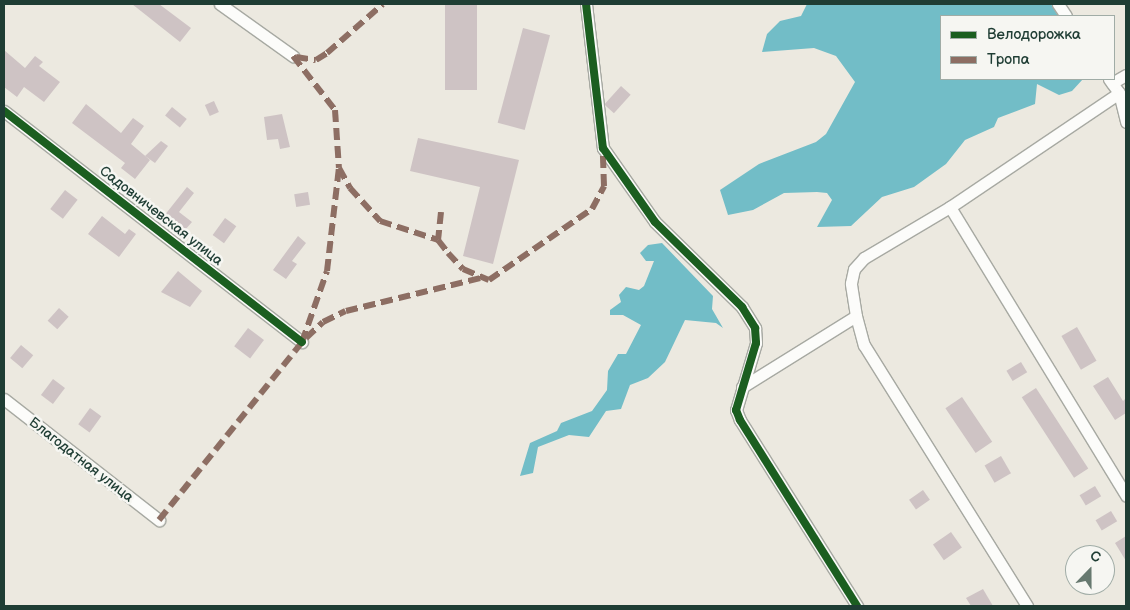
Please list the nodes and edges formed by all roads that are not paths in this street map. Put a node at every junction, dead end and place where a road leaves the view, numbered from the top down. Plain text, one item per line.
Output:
1 (220, 4) edge
2 (586, 4) edge
3 (1058, 4) edge
4 (1065, 15) edge
5 (293, 56) dead end
6 (1111, 81) edge
7 (1119, 94) junction
8 (4, 111) edge
9 (1126, 122) edge
10 (950, 208) junction
11 (856, 316) junction
12 (302, 342) dead end
13 (742, 387) junction
14 (4, 399) edge
15 (1126, 495) edge
16 (159, 520) dead end
17 (856, 606) edge
18 (1027, 606) edge

1 - 5 street
2 - 13 street
3 - 4 street
6 - 7 street
7 - 9 street
7 - 10 street
8 - 12 street, Садовничевская улица
10 - 11 street
10 - 15 street
11 - 13 street
11 - 18 street
13 - 17 street
14 - 16 street, Благодатная улица

